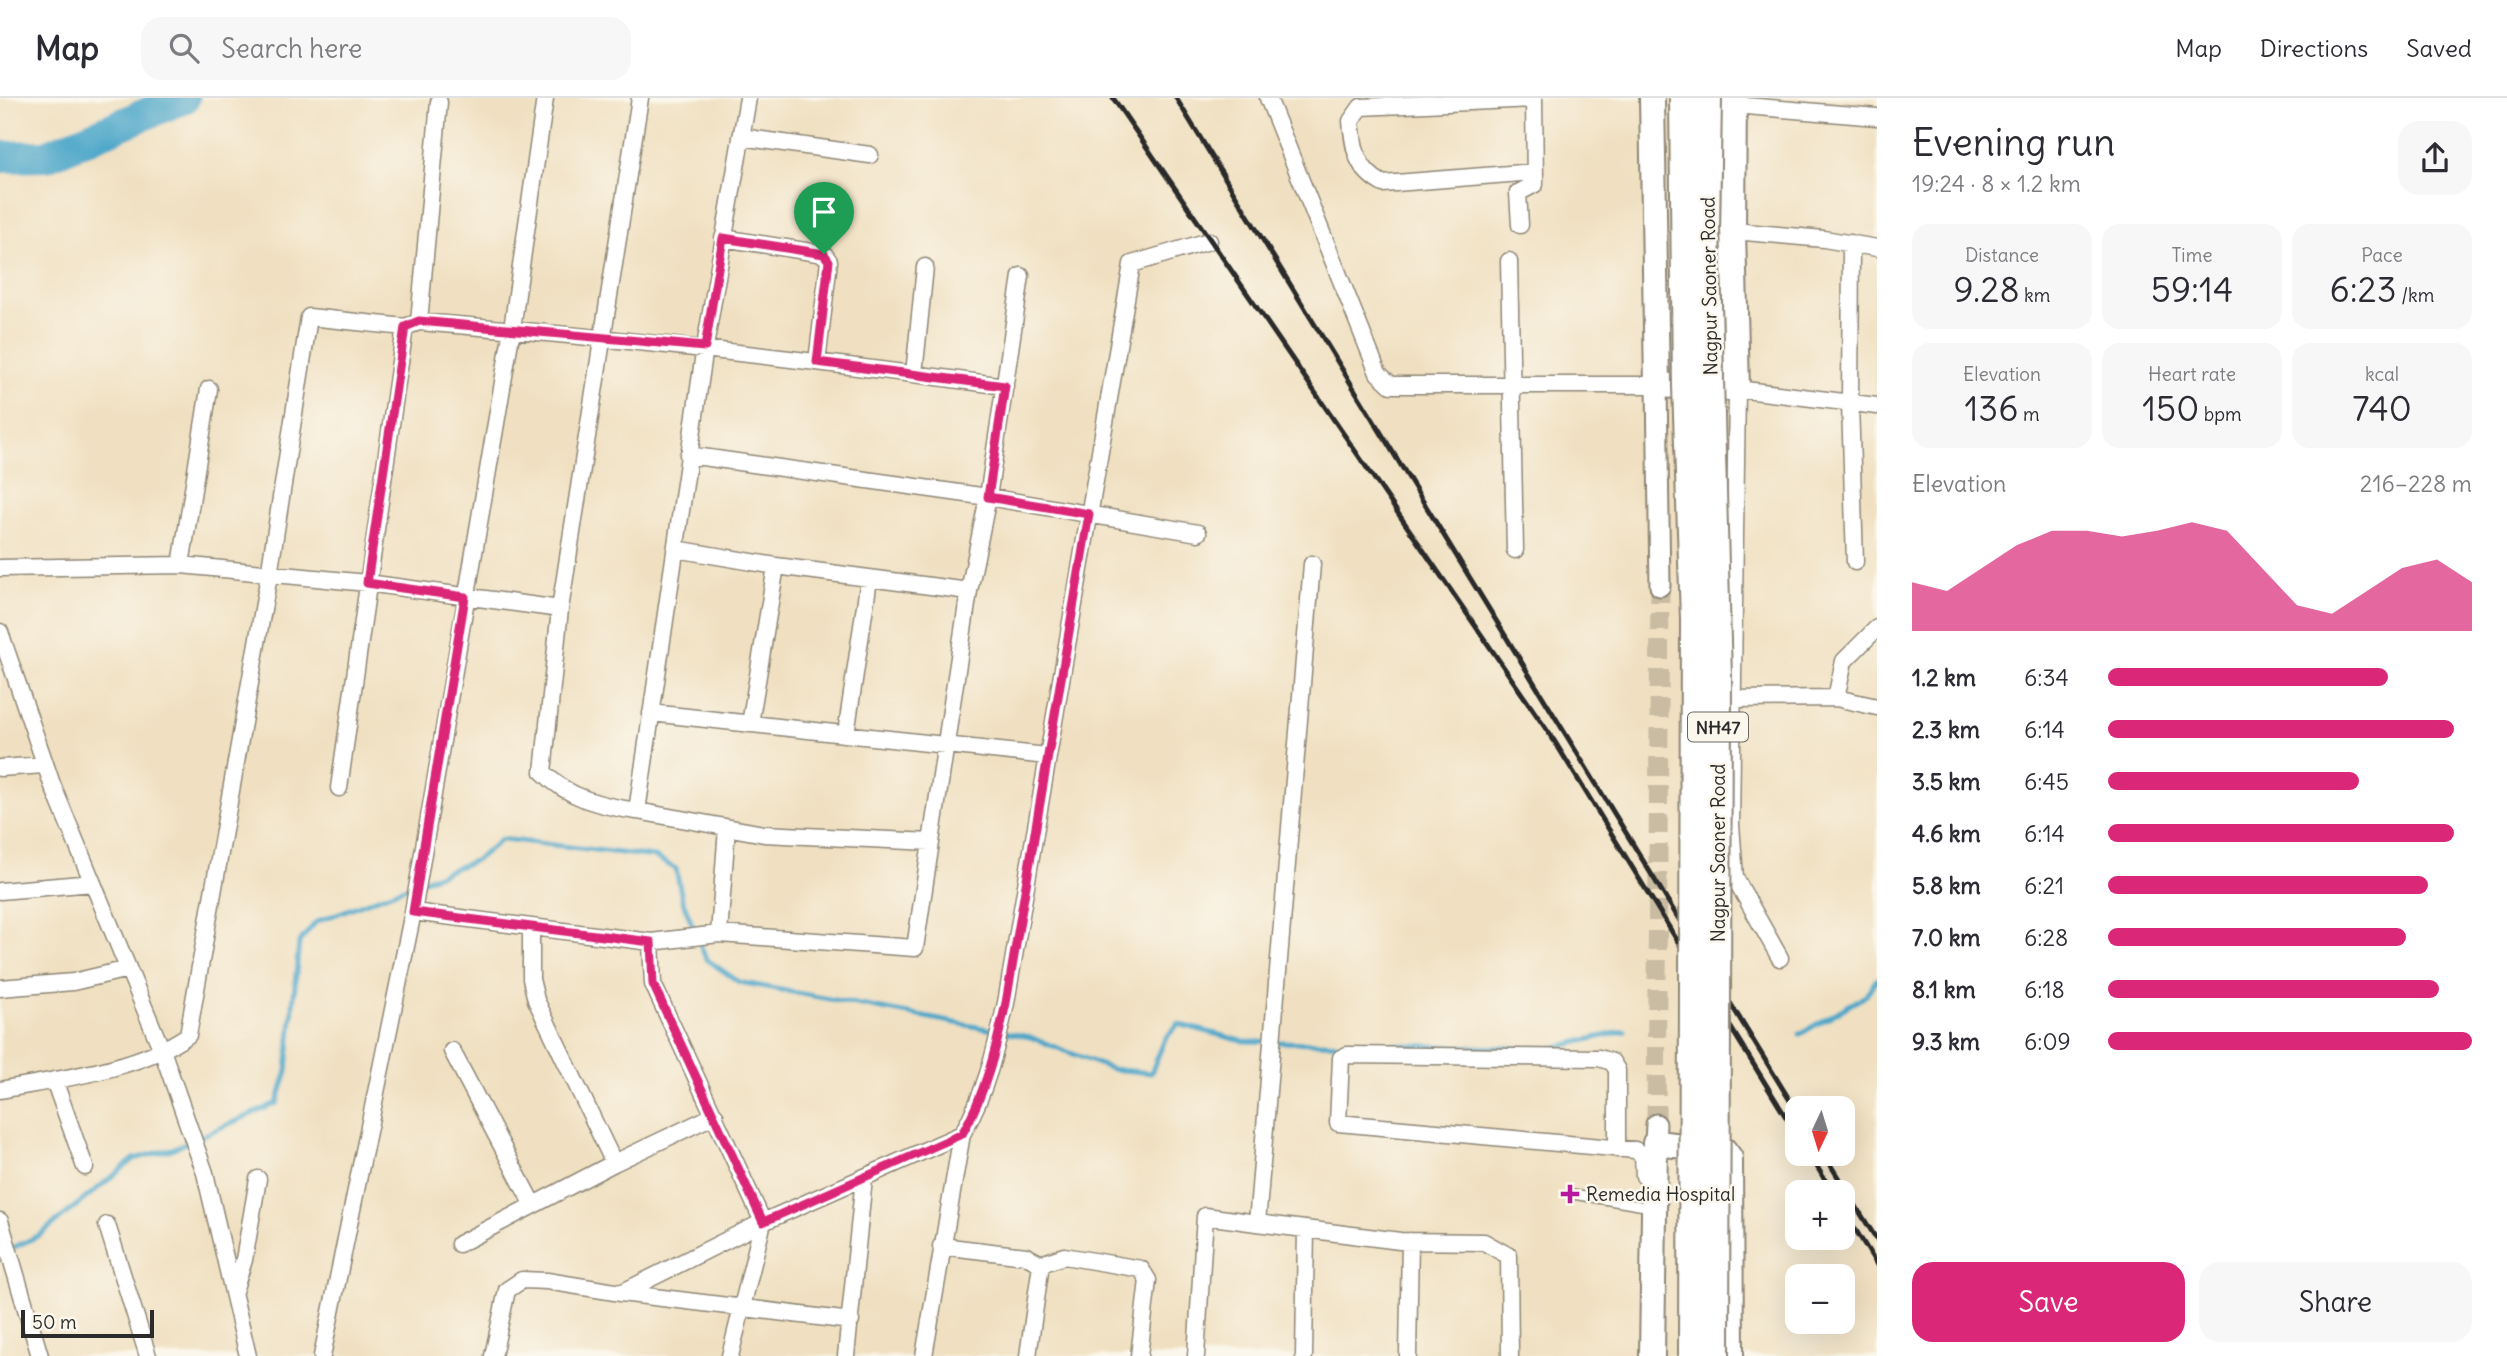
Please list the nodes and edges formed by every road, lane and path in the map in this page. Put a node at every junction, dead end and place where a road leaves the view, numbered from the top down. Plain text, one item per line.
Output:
1 (545, 98) edge
2 (640, 98) edge
3 (748, 98) edge
4 (1268, 98) edge
5 (1534, 98) edge
6 (1652, 98) edge
7 (1683, 98) edge
8 (1708, 98) edge
9 (439, 102) dead end
10 (1734, 102) edge
11 (1877, 117) edge
12 (741, 137) junction
13 (870, 155) dead end
14 (1535, 172) junction
15 (1520, 225) dead end
16 (1733, 231) junction
17 (723, 238) junction
18 (1209, 241) dead end
19 (1851, 243) junction
20 (1877, 248) edge
21 (1509, 261) dead end
22 (925, 267) dead end
23 (1021, 276) dead end
24 (412, 324) junction
25 (512, 329) junction
26 (603, 337) junction
27 (705, 347) junction
28 (817, 362) junction
29 (914, 374) junction
30 (1514, 384) junction
31 (1657, 385) junction
32 (1005, 386) junction
33 (209, 389) dead end
34 (1737, 390) junction
35 (1850, 403) junction
36 (1877, 405) edge
37 (688, 455) junction
38 (988, 497) junction
39 (1089, 514) junction
40 (1198, 533) dead end
41 (676, 549) junction
42 (1516, 550) dead end
43 (1855, 562) dead end
44 (1312, 564) dead end
45 (181, 565) junction
46 (776, 566) junction
47 (0, 568) edge
48 (269, 575) junction
49 (869, 579) junction
50 (367, 583) junction
51 (1660, 586) tunnel mouth
52 (968, 592) junction
53 (465, 597) junction
54 (560, 609) junction
55 (1877, 628) edge
56 (0, 632) edge
57 (1836, 698) junction
58 (1732, 699) junction
59 (1877, 706) edge
60 (651, 713) junction
61 (750, 724) junction
62 (846, 734) junction
63 (947, 743) junction
64 (1047, 756) junction
65 (45, 765) junction
66 (0, 768) edge
67 (339, 788) dead end
68 (637, 811) junction
69 (727, 828) junction
70 (931, 842) junction
71 (93, 883) junction
72 (0, 891) edge
73 (413, 912) junction
74 (531, 928) junction
75 (719, 934) junction
76 (651, 942) junction
77 (1780, 958) dead end
78 (128, 969) junction
79 (0, 988) edge
80 (452, 1051) dead end
81 (163, 1053) junction
82 (54, 1080) junction
83 (0, 1090) edge
84 (715, 1115) junction
85 (962, 1134) junction
86 (1617, 1149) junction
87 (614, 1163) junction
88 (85, 1167) dead end
89 (864, 1178) junction
90 (258, 1179) dead end
91 (1570, 1194) dead end
92 (533, 1205) junction
93 (1642, 1206) junction
94 (763, 1222) junction
95 (1, 1223) edge
96 (1257, 1223) junction
97 (107, 1225) dead end
98 (1306, 1229) junction
99 (1410, 1241) junction
100 (459, 1244) dead end
101 (941, 1245) junction
102 (1041, 1264) junction
103 (1653, 1264) junction
104 (621, 1293) junction
105 (233, 1294) junction
106 (743, 1310) junction
107 (851, 1321) junction
108 (40, 1356) edge
109 (148, 1356) edge
110 (248, 1356) edge
111 (322, 1356) edge
112 (493, 1356) edge
113 (730, 1356) edge
114 (846, 1356) edge
115 (924, 1356) edge
116 (1028, 1356) edge
117 (1139, 1356) edge
118 (1196, 1356) edge
119 (1304, 1356) edge
120 (1408, 1356) edge
121 (1510, 1356) edge
122 (1652, 1356) edge
123 (1692, 1356) edge
124 (1716, 1356) edge
125 (1731, 1356) edge

1 - 25 street
2 - 26 street
3 - 12 street
4 - 30 street
5 - 14 street
5 - 14 street
6 - 31 main road
7 - 123 highway, Nagpur Saoner Road / NH47, bridge
8 - 124 highway, Nagpur Saoner Road / NH47, bridge
9 - 24 street
10 - 11 street
10 - 16 main road
12 - 13 street
12 - 17 street
14 - 15 street
16 - 19 street
16 - 34 main road
17 - 27 street
17 - 28 street
18 - 39 street
19 - 20 street
19 - 35 street
21 - 30 street
22 - 29 street
23 - 32 street
24 - 25 street
24 - 48 street
24 - 50 street
25 - 26 street
25 - 53 street
26 - 27 street
26 - 54 street
27 - 28 street
27 - 37 street
28 - 29 street
29 - 32 street
30 - 31 street
30 - 42 street
31 - 34 main road
31 - 51 street
32 - 38 street
33 - 45 street
34 - 35 street
34 - 58 street
35 - 36 street
35 - 43 street
37 - 38 street
37 - 41 street
38 - 39 street
38 - 52 street
39 - 40 street
39 - 64 street
41 - 46 street
41 - 60 street
44 - 96 street
45 - 47 street
45 - 48 street
46 - 49 street
46 - 61 street
48 - 50 street
48 - 81 street
49 - 52 street
49 - 62 street
50 - 53 street
50 - 67 street
52 - 63 street
53 - 54 street
53 - 73 street
54 - 68 street
55 - 57 street
56 - 65 street
57 - 58 street
57 - 59 street
58 - 77 street
60 - 61 street
60 - 68 street
61 - 62 street
62 - 63 street
63 - 64 street
63 - 70 street
64 - 85 street
65 - 66 street
65 - 71 street
68 - 69 street
69 - 70 street
69 - 75 street
70 - 75 street
71 - 72 street
71 - 78 street
73 - 74 street
73 - 111 street
74 - 76 street
74 - 87 street
75 - 76 street
76 - 84 street
78 - 79 street
78 - 81 street
80 - 92 street
81 - 82 street
81 - 105 street
82 - 83 street
82 - 88 street
84 - 87 street
84 - 94 street
85 - 89 street
85 - 101 street
86 - 86 street
86 - 93 street
87 - 92 street
89 - 94 street
89 - 107 street
90 - 105 street
91 - 93 lane
92 - 100 street
93 - 103 street
94 - 104 street
94 - 106 street
95 - 108 street
96 - 98 street
96 - 118 street
97 - 109 street
98 - 99 street
98 - 119 street
99 - 120 street
99 - 121 street
101 - 102 street
101 - 115 street
102 - 116 street
102 - 117 street
103 - 122 main road
103 - 125 main road
104 - 106 street
104 - 112 street
105 - 110 street
106 - 107 street
106 - 113 street
107 - 114 street

